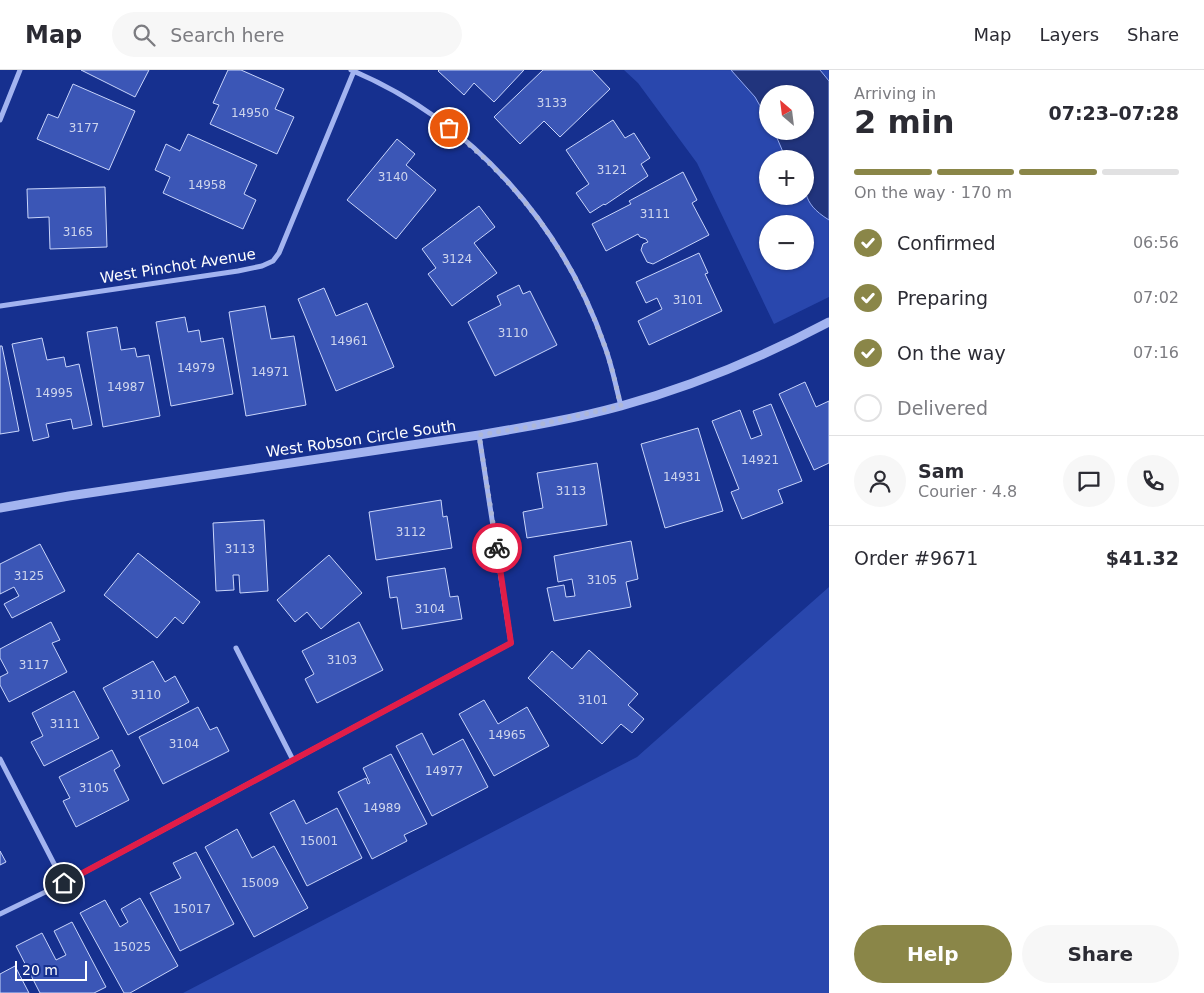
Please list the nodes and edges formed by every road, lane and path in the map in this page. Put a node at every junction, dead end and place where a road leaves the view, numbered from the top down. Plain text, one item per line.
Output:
1 (20, 70) edge
2 (352, 71) edge
3 (0, 120) edge
4 (0, 306) edge
5 (829, 322) edge
6 (621, 406) junction
7 (479, 435) junction
8 (0, 508) edge
9 (236, 648) dead end
10 (0, 759) edge
11 (293, 760) junction
12 (64, 883) junction
13 (0, 914) edge

1 - 3 street
2 - 4 street, West Pinchot Avenue
2 - 6 street
5 - 6 street, West Robson Circle South
6 - 7 street, West Robson Circle South
7 - 8 street, West Robson Circle South
7 - 11 street
9 - 11 street
10 - 12 street
11 - 12 street
12 - 13 street

